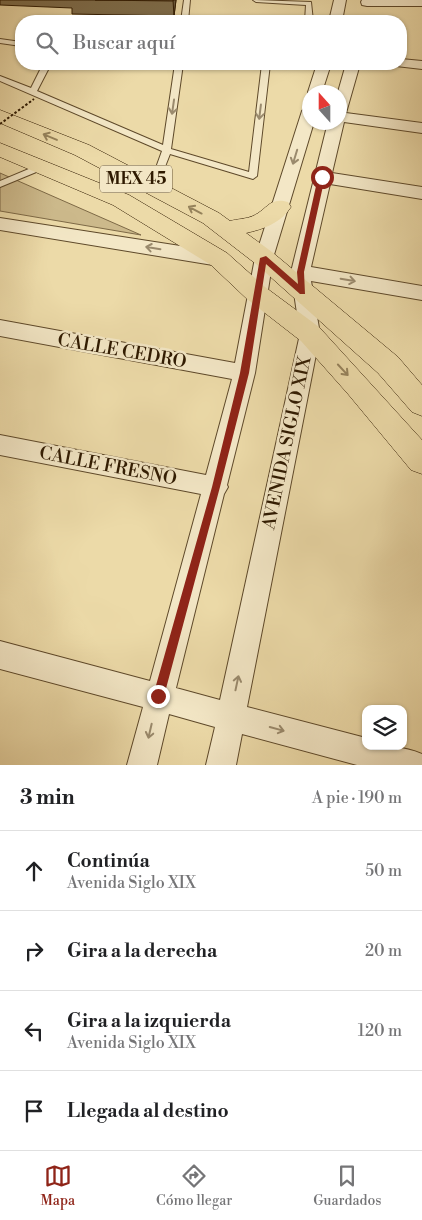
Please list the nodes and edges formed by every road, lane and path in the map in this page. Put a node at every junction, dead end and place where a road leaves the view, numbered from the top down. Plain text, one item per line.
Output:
1 (187, 0) edge
2 (256, 0) edge
3 (340, 0) edge
4 (285, 1) edge
5 (422, 2) edge
6 (366, 5) edge
7 (186, 15) edge
8 (309, 15) edge
9 (337, 15) edge
10 (0, 41) edge
11 (15, 43) edge
12 (407, 64) edge
13 (422, 65) edge
14 (44, 70) edge
15 (179, 70) edge
16 (265, 70) edge
17 (322, 70) edge
18 (351, 70) edge
19 (0, 78) edge
20 (317, 85) edge
21 (347, 86) edge
22 (33, 96) junction
23 (0, 116) edge
24 (347, 118) edge
25 (0, 124) edge
26 (422, 128) edge
27 (304, 130) edge
28 (334, 130) edge
29 (0, 150) edge
30 (167, 150) junction
31 (43, 166) junction
32 (322, 177) junction
33 (0, 184) edge
34 (152, 187) junction
35 (422, 193) edge
36 (280, 207) junction
37 (0, 224) edge
38 (227, 228) junction
39 (264, 258) junction
40 (219, 259) junction
41 (302, 282) junction
42 (256, 293) junction
43 (422, 293) edge
44 (0, 328) edge
45 (310, 334) junction
46 (244, 373) junction
47 (422, 404) edge
48 (0, 445) edge
49 (422, 462) edge
50 (216, 487) junction
51 (0, 655) edge
52 (158, 696) junction
53 (230, 717) junction
54 (142, 765) edge
55 (221, 765) edge
56 (412, 765) edge

1 - 7 lane
2 - 4 lane
3 - 9 street
4 - 8 lane
5 - 6 street
10 - 11 lane
12 - 13 street
14 - 22 lane
15 -> 30 lane
16 -> 30 lane
17 - 20 street
18 - 21 street
19 - 22 lane
22 - 25 path, bridge
22 - 30 lane
34 -> 23 main road, MEX 45
24 - 26 street
27 -> 36 street
28 - 32 street, AVENIDA SIGLO XIX
29 - 31 main road, MEX 45
30 - 34 lane
31 - 33 lane
31 - 40 main road, MEX 45
32 - 35 street
32 - 41 street, AVENIDA SIGLO XIX
38 -> 34 main road, MEX 45
36 - 38 main road
36 - 39 street
40 -> 37 street
38 - 39 main road, MEX 45
39 - 41 main road, MEX 45
39 - 42 street
40 - 42 main road, MEX 45
41 -> 43 street
41 - 45 street, AVENIDA SIGLO XIX
41 - 47 main road, MEX 45
42 - 45 main road, MEX 45
42 - 46 street
44 - 46 street, CALLE CEDRO
45 -> 49 main road, MEX 45
53 -> 45 street, AVENIDA SIGLO XIX
46 - 50 street
48 - 50 street, CALLE FRESNO
50 - 52 street
51 - 52 street
52 - 53 street
52 -> 54 street
53 - 55 street, AVENIDA SIGLO XIX
53 -> 56 street

